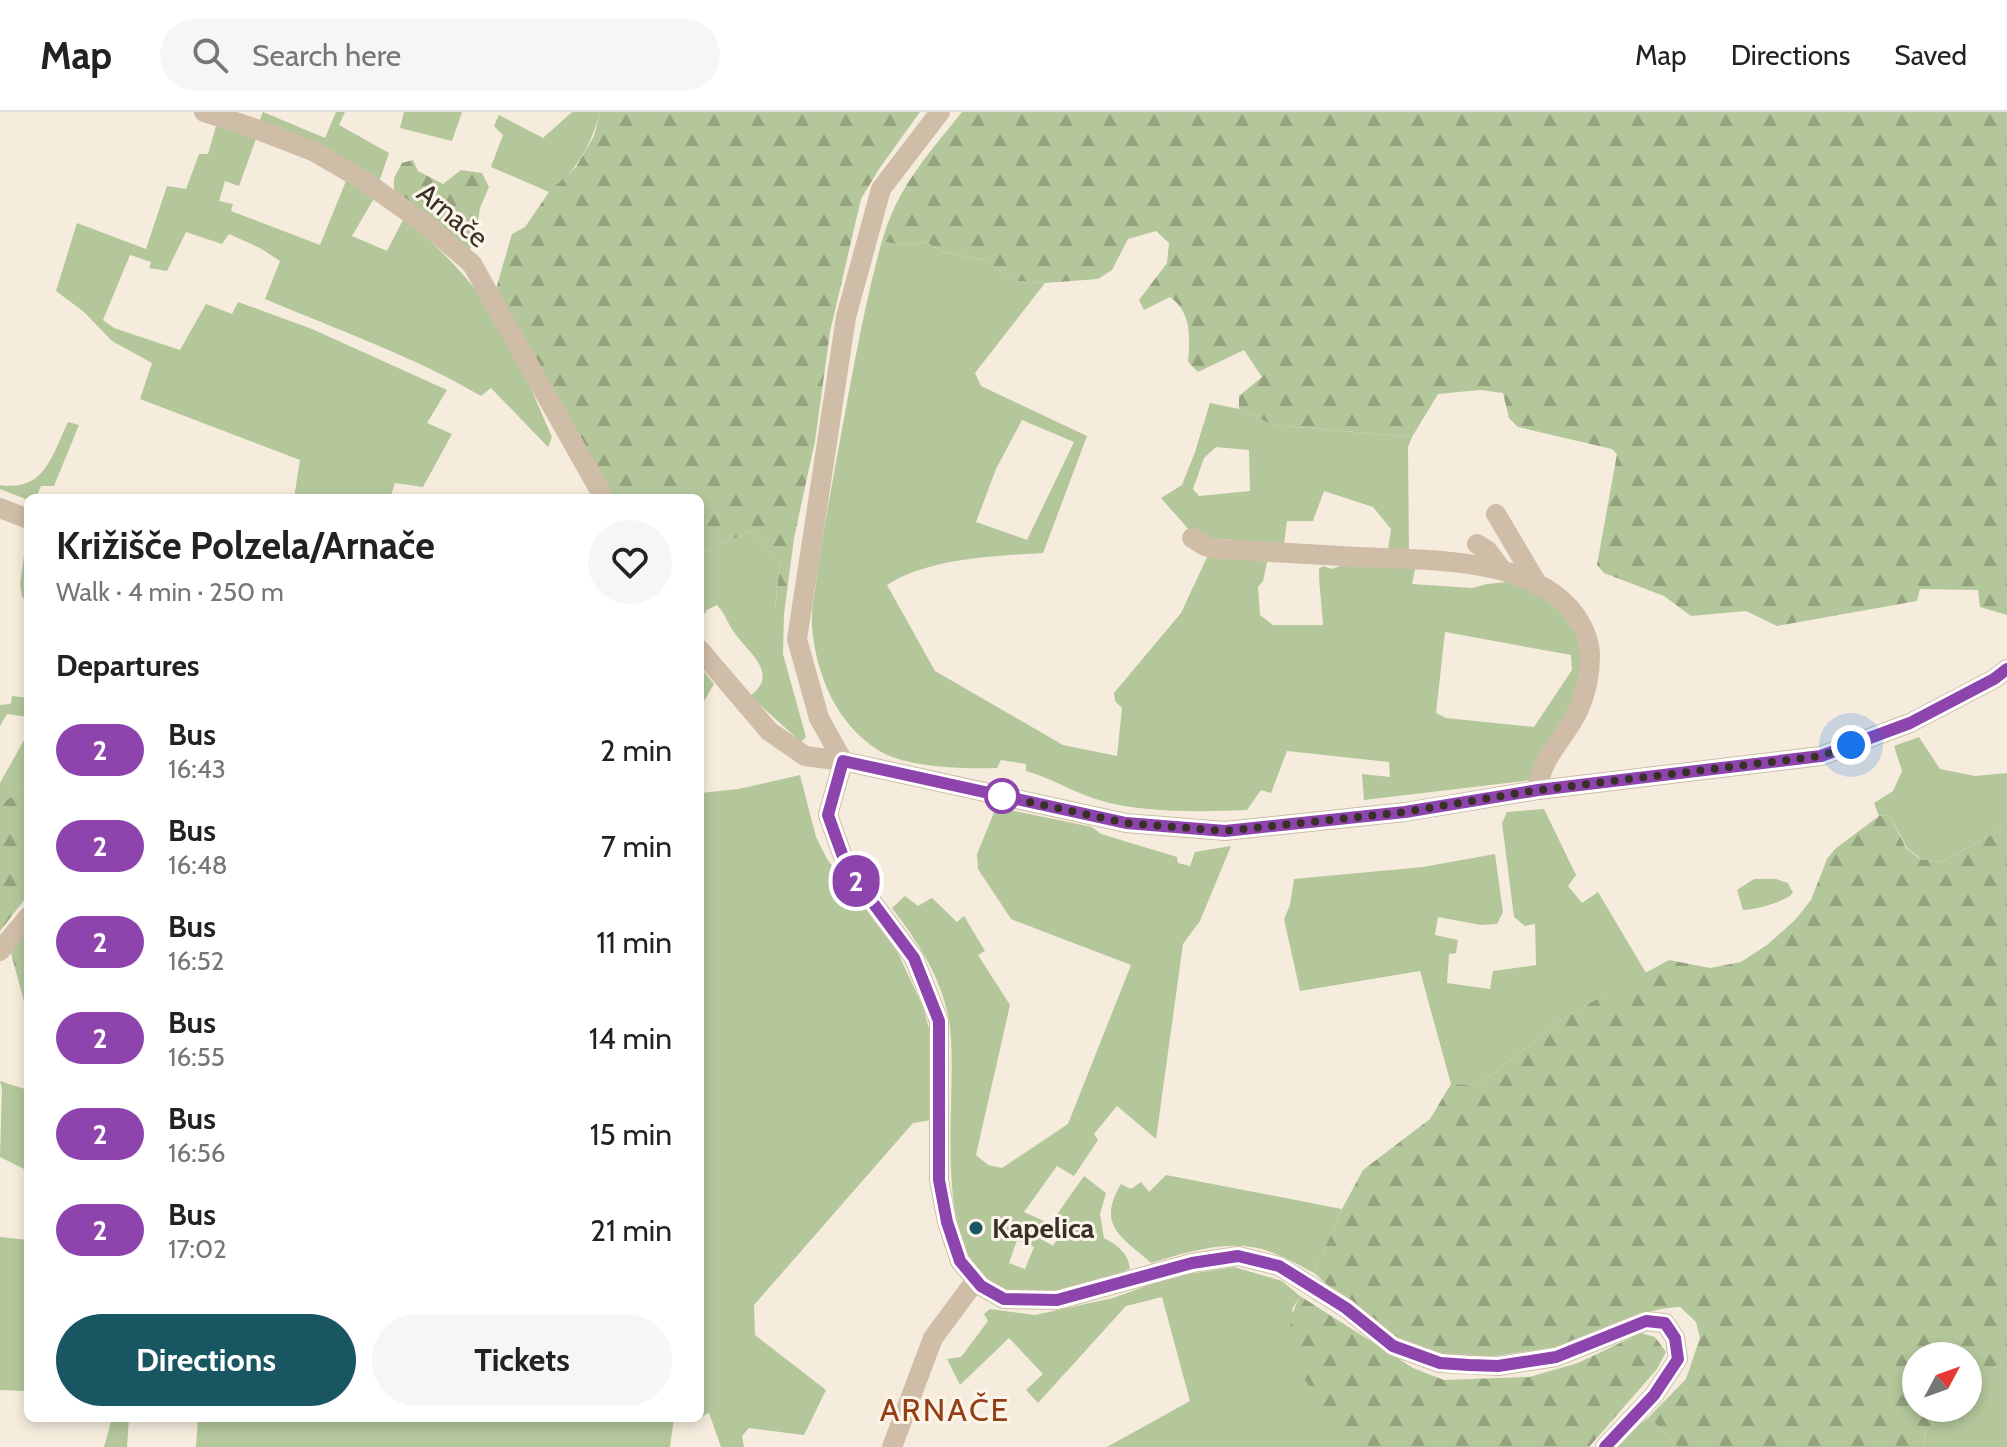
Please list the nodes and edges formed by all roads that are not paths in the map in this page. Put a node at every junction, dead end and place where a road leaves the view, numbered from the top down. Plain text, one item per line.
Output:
1 (204, 112) edge
2 (940, 112) edge
3 (602, 494) edge
4 (0, 508) edge
5 (1496, 514) dead end
6 (24, 517) edge
7 (1192, 538) dead end
8 (1477, 544) dead end
9 (1503, 571) junction
10 (1538, 585) junction
11 (704, 655) edge
12 (2007, 669) edge
13 (843, 761) junction
14 (1538, 790) junction
15 (24, 922) edge
16 (0, 951) edge
17 (976, 1280) junction
18 (892, 1447) edge
19 (1605, 1447) edge

1 - 3 street, Arnače
2 - 13 street
4 - 6 street
5 - 10 street
7 - 9 street
8 - 9 street
9 - 10 street
10 - 14 street
11 - 13 street
12 - 14 street
13 - 14 street
13 - 17 street
15 - 16 street
17 - 18 street
17 - 19 street

